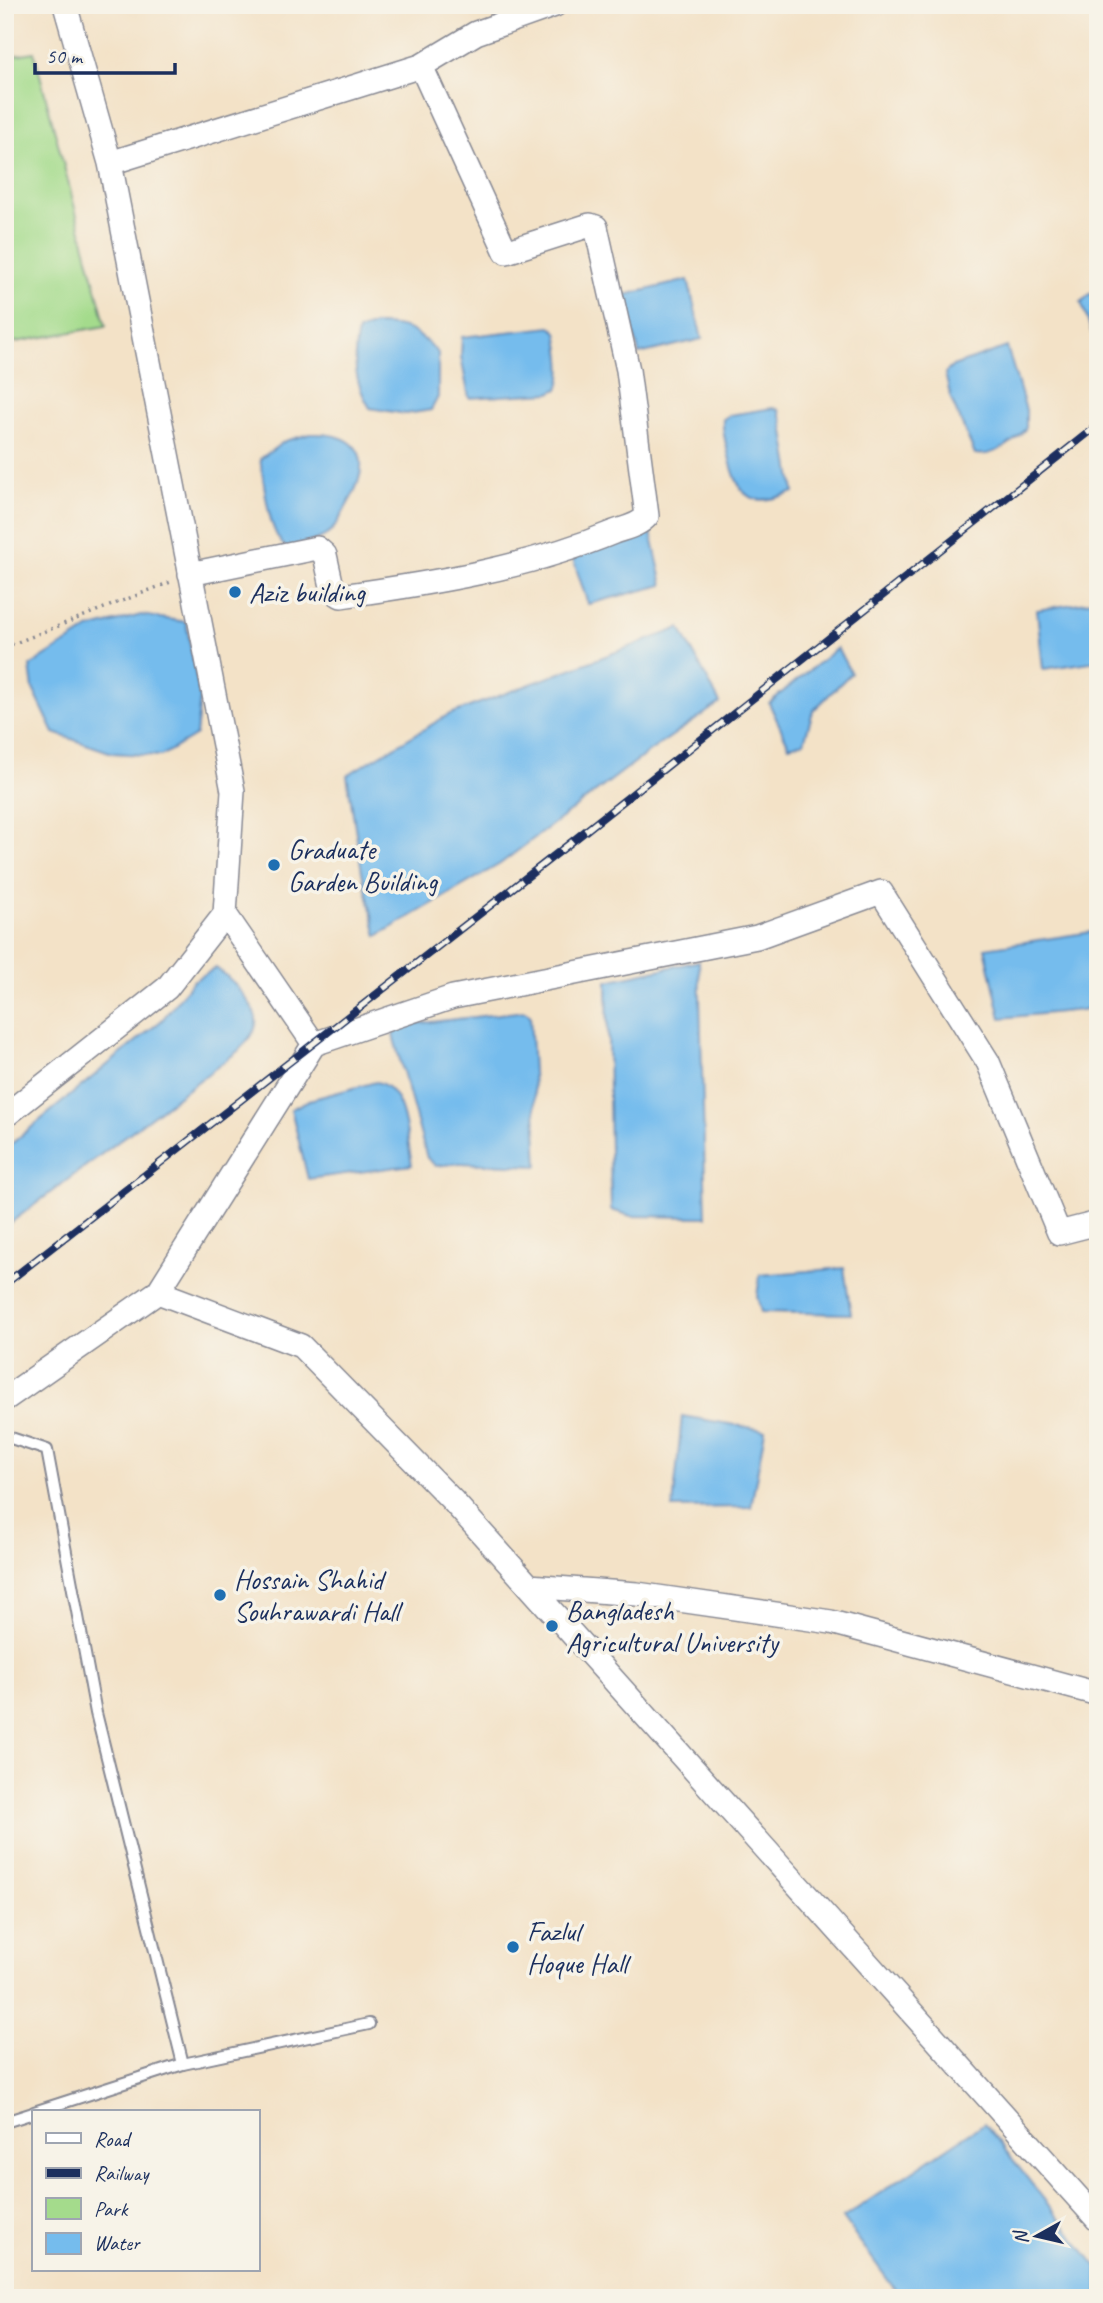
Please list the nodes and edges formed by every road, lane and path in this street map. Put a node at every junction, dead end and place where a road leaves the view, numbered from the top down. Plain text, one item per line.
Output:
1 (65, 5) edge
2 (555, 5) edge
3 (421, 66) junction
4 (110, 163) junction
5 (191, 573) junction
6 (5, 647) edge
7 (225, 914) junction
8 (314, 1044) junction
9 (5, 1116) edge
10 (1098, 1223) edge
11 (158, 1292) junction
12 (5, 1399) edge
13 (5, 1436) edge
14 (529, 1586) junction
15 (1098, 1694) edge
16 (369, 2024) dead end
17 (183, 2064) junction
18 (40, 2110) edge
19 (32, 2113) edge
20 (5, 2122) edge
21 (1098, 2220) edge

1 - 4 street
2 - 3 street
3 - 4 street
3 - 5 street
4 - 5 street
5 - 6 path
5 - 7 street
7 - 8 street
7 - 9 street
8 - 10 street
8 - 11 street
11 - 12 street
11 - 14 street
13 - 17 lane
14 - 15 street
14 - 21 street
16 - 17 lane
17 - 18 lane
19 - 20 lane

